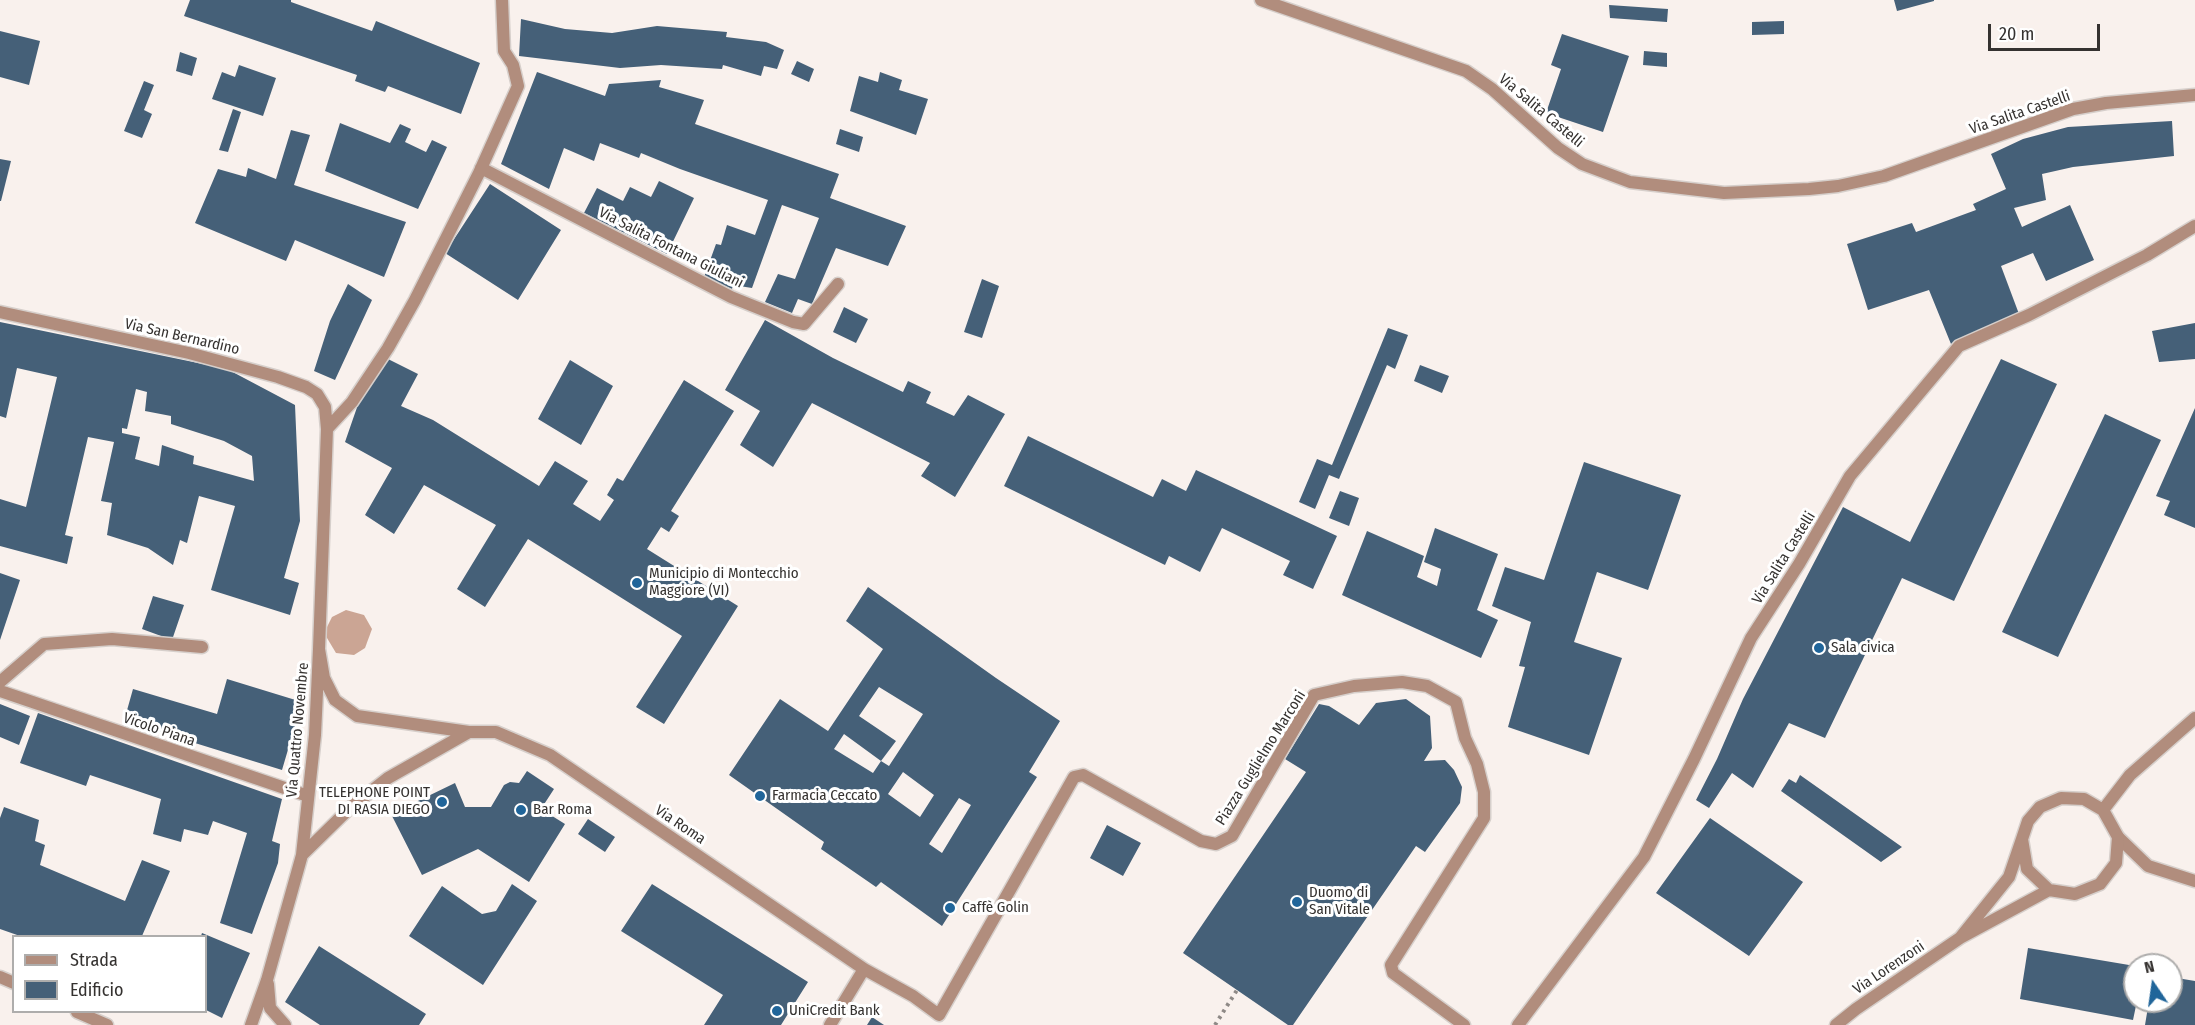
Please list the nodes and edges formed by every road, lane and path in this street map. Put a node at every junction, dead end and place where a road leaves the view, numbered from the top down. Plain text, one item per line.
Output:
1 (502, 0) edge
2 (1261, 0) edge
3 (2195, 95) edge
4 (482, 168) junction
5 (2195, 226) edge
6 (838, 284) dead end
7 (0, 312) edge
8 (327, 429) junction
9 (202, 647) dead end
10 (319, 649) junction
11 (0, 682) edge
12 (0, 691) edge
13 (2195, 718) edge
14 (469, 732) junction
15 (308, 796) junction
16 (2103, 810) junction
17 (2118, 837) junction
18 (2022, 839) junction
19 (302, 855) junction
20 (2195, 882) edge
21 (2049, 890) junction
22 (1960, 938) junction
23 (864, 969) junction
24 (267, 980) junction
25 (1237, 990) dead end
26 (81, 1013) edge
27 (106, 1025) edge
28 (251, 1025) edge
29 (285, 1025) edge
30 (830, 1025) edge
31 (1215, 1025) edge
32 (1464, 1025) edge
33 (1518, 1025) edge
34 (1836, 1025) edge

1 - 4 street
2 - 3 street, Via Salita Castelli
4 - 6 street, Via Salita Fontana Giuliani
4 - 8 street
5 - 33 street, Via Salita Castelli
7 - 8 street, Via San Bernardino
8 - 10 street, Via Quattro Novembre
9 - 11 street
10 - 14 street, Via Roma
10 - 15 street, Via Quattro Novembre
12 - 15 street, Vicolo Piana
13 - 16 street
14 - 19 street
14 - 23 street, Via Roma
15 - 19 street, Via Quattro Novembre
16 - 17 street
16 - 18 street
17 - 20 street
17 - 21 street
18 - 21 street
18 - 22 street, Via Lorenzoni
19 - 24 street, Via Quattro Novembre
21 - 22 street, Via Lorenzoni
22 - 34 street, Via Lorenzoni
23 - 30 street
23 - 32 street, Piazza Guglielmo Marconi
24 - 28 street, Via Quattro Novembre
24 - 29 street
25 - 31 path
26 - 27 street

